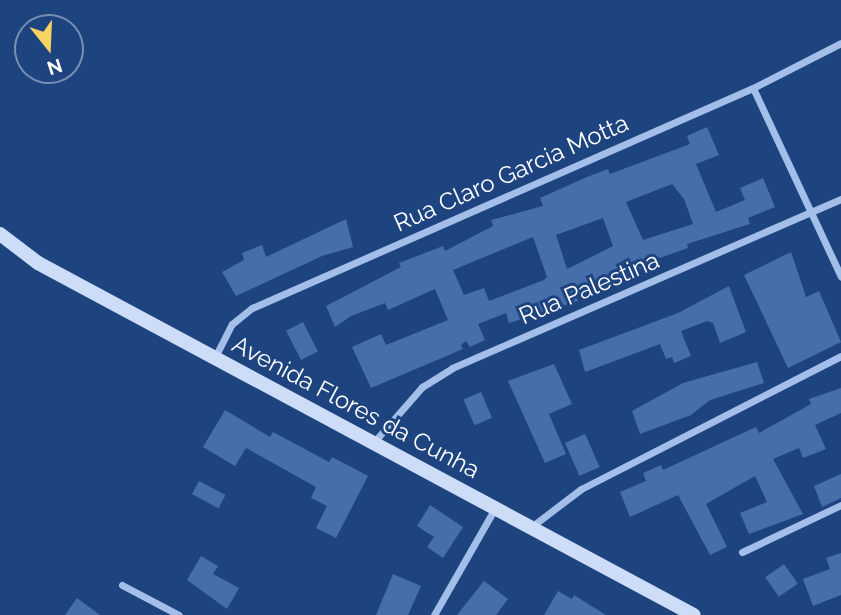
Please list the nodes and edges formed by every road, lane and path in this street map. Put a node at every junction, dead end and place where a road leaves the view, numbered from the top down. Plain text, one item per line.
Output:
1 (841, 43) edge
2 (753, 88) junction
3 (841, 199) edge
4 (811, 213) junction
5 (0, 234) edge
6 (841, 277) edge
7 (841, 356) edge
8 (215, 357) junction
9 (374, 442) junction
10 (841, 505) edge
11 (495, 508) junction
12 (531, 527) junction
13 (742, 552) dead end
14 (121, 584) dead end
15 (179, 615) edge
16 (434, 615) edge
17 (694, 615) edge

1 - 2 street, Rua Claro Garcia Motta
2 - 4 street
2 - 8 street, Rua Claro Garcia Motta
3 - 4 street, Rua Palestina
4 - 6 street
4 - 9 street, Rua Palestina
5 - 8 street, Avenida Flores da Cunha
7 - 12 street
8 - 9 street, Avenida Flores da Cunha
9 - 11 street, Avenida Flores da Cunha
10 - 13 street
11 - 12 street, Avenida Flores da Cunha
11 - 16 street
12 - 17 street, Avenida Flores da Cunha
14 - 15 street

